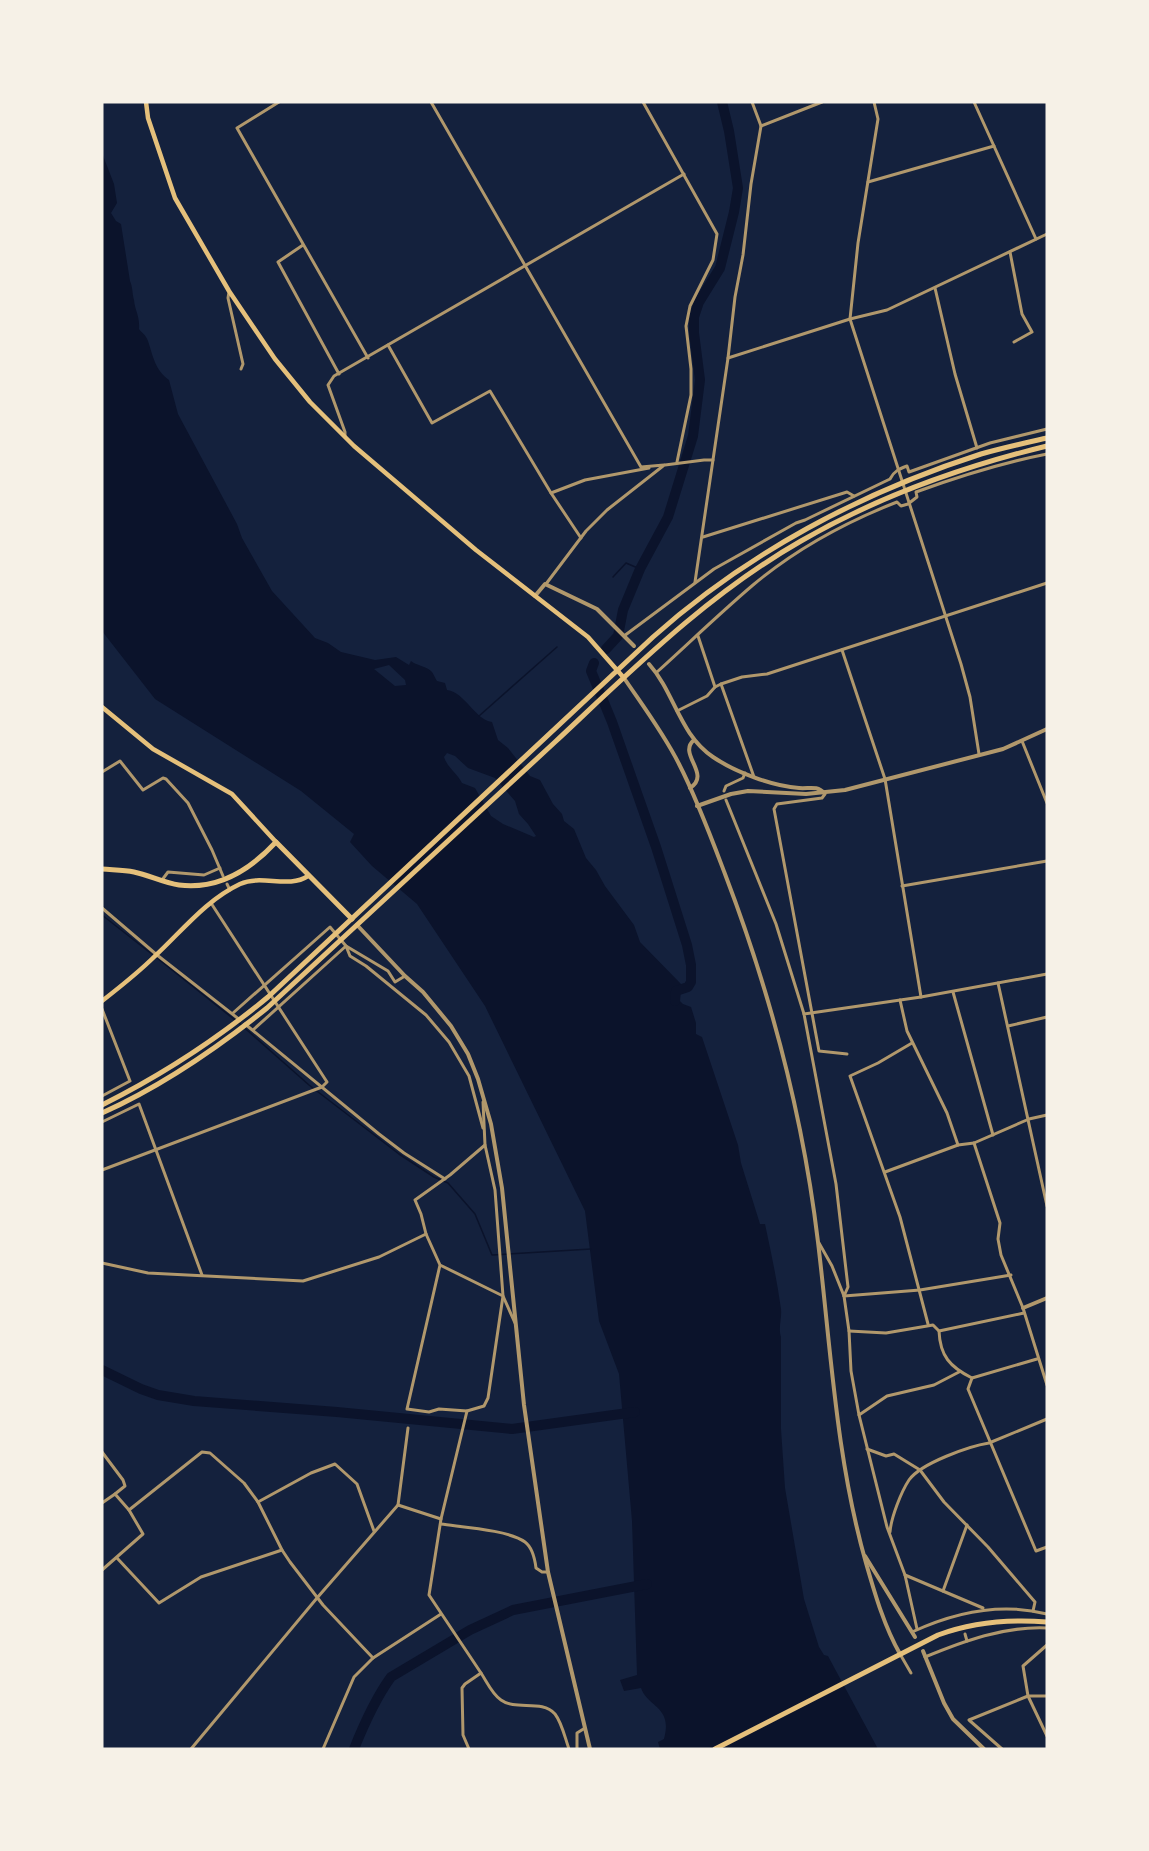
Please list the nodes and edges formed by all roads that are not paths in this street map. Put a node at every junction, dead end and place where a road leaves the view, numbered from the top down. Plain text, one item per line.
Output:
1 (146, 102) edge
2 (279, 102) edge
3 (431, 102) edge
4 (643, 102) edge
5 (752, 102) edge
6 (822, 102) edge
7 (874, 102) edge
8 (974, 102) edge
9 (761, 126) junction
10 (994, 146) junction
11 (684, 174) junction
12 (868, 182) junction
13 (1047, 234) edge
14 (1036, 239) junction
15 (303, 245) junction
16 (1010, 252) junction
17 (524, 265) junction
18 (934, 288) junction
19 (229, 291) junction
20 (850, 319) junction
21 (1014, 342) dead end
22 (388, 345) junction
23 (368, 358) junction
24 (728, 358) junction
25 (241, 369) dead end
26 (339, 374) junction
27 (1047, 429) edge
28 (345, 437) junction
29 (1047, 438) edge
30 (1047, 446) edge
31 (977, 448) junction
32 (1047, 454) edge
33 (713, 460) junction
34 (677, 462) junction
35 (664, 465) junction
36 (897, 470) junction
37 (901, 483) junction
38 (904, 491) junction
39 (551, 493) junction
40 (854, 496) junction
41 (908, 504) junction
42 (702, 537) junction
43 (581, 538) junction
44 (695, 582) junction
45 (1047, 583) edge
46 (545, 584) junction
47 (535, 596) junction
48 (945, 616) junction
49 (623, 634) junction
50 (698, 636) junction
51 (634, 646) dead end
52 (842, 650) junction
53 (650, 664) dead end
54 (619, 670) junction
55 (657, 672) junction
56 (624, 678) junction
57 (721, 684) junction
58 (715, 687) junction
59 (102, 707) edge
60 (676, 711) junction
61 (1047, 729) edge
62 (694, 740) junction
63 (1022, 741) junction
64 (979, 754) junction
65 (103, 770) edge
66 (745, 773) junction
67 (754, 777) junction
68 (885, 779) junction
69 (690, 788) junction
70 (724, 791) dead end
71 (825, 794) junction
72 (726, 800) dead end
73 (1047, 803) edge
74 (697, 806) junction
75 (276, 842) junction
76 (1047, 861) edge
77 (220, 868) junction
78 (102, 869) edge
79 (223, 876) dead end
80 (308, 876) junction
81 (162, 880) junction
82 (227, 884) dead end
83 (902, 886) junction
84 (230, 890) junction
85 (211, 903) junction
86 (102, 908) edge
87 (351, 918) junction
88 (357, 925) junction
89 (346, 946) junction
90 (157, 955) junction
91 (1047, 974) edge
92 (405, 976) junction
93 (998, 983) junction
94 (266, 985) junction
95 (953, 992) junction
96 (921, 997) junction
97 (900, 1000) junction
98 (102, 1001) edge
99 (280, 1008) junction
100 (102, 1009) edge
101 (813, 1012) junction
102 (233, 1013) junction
103 (804, 1014) junction
104 (1047, 1017) edge
105 (1008, 1026) junction
106 (253, 1030) junction
107 (912, 1043) junction
108 (846, 1054) dead end
109 (322, 1087) junction
110 (102, 1096) edge
111 (483, 1097) junction
112 (102, 1105) edge
113 (102, 1113) edge
114 (1047, 1115) edge
115 (1029, 1119) junction
116 (102, 1122) edge
117 (485, 1132) junction
118 (993, 1134) junction
119 (974, 1143) junction
120 (485, 1145) junction
121 (958, 1145) junction
122 (155, 1150) junction
123 (102, 1170) edge
124 (884, 1172) junction
125 (445, 1179) junction
126 (1047, 1206) edge
127 (426, 1234) junction
128 (818, 1242) junction
129 (102, 1263) edge
130 (440, 1265) junction
131 (202, 1275) junction
132 (1011, 1275) junction
133 (920, 1290) junction
134 (503, 1296) junction
135 (844, 1296) junction
136 (1047, 1298) edge
137 (1023, 1308) junction
138 (1024, 1313) junction
139 (928, 1324) junction
140 (516, 1328) junction
141 (849, 1331) junction
142 (939, 1331) junction
143 (1037, 1359) junction
144 (959, 1371) junction
145 (1046, 1375) edge
146 (972, 1378) junction
147 (1047, 1385) edge
148 (467, 1411) junction
149 (860, 1415) junction
150 (1047, 1419) edge
151 (408, 1428) dead end
152 (990, 1443) junction
153 (867, 1449) junction
154 (102, 1452) edge
155 (920, 1470) junction
156 (115, 1494) junction
157 (258, 1502) junction
158 (102, 1503) edge
159 (398, 1505) junction
160 (129, 1510) junction
161 (441, 1521) junction
162 (967, 1526) junction
163 (374, 1531) junction
164 (890, 1533) junction
165 (1047, 1547) edge
166 (282, 1550) junction
167 (864, 1554) junction
168 (117, 1558) junction
169 (102, 1570) edge
170 (548, 1572) junction
171 (905, 1575) junction
172 (943, 1591) junction
173 (317, 1598) junction
174 (984, 1609) junction
175 (1033, 1611) junction
176 (441, 1614) junction
177 (960, 1614) junction
178 (1047, 1614) edge
179 (961, 1620) dead end
180 (1047, 1622) edge
181 (1047, 1628) edge
182 (915, 1630) junction
183 (965, 1634) dead end
184 (915, 1637) dead end
185 (967, 1641) junction
186 (1047, 1646) edge
187 (922, 1651) dead end
188 (897, 1656) junction
189 (925, 1657) junction
190 (373, 1658) junction
191 (481, 1673) junction
192 (911, 1673) dead end
193 (1028, 1696) junction
194 (1047, 1696) edge
195 (586, 1727) junction
196 (1047, 1736) edge
197 (190, 1749) edge
198 (323, 1749) edge
199 (469, 1749) edge
200 (569, 1749) edge
201 (577, 1749) edge
202 (590, 1749) edge
203 (715, 1749) edge
204 (984, 1749) edge
205 (1002, 1749) edge

1 - 19 main road
2 - 15 street
3 - 17 street
4 - 11 street
5 - 9 street
6 - 9 street
7 - 12 street
8 - 10 street
9 - 24 street
10 - 12 street
10 - 14 street
11 - 17 street
11 - 34 street
12 - 20 street
13 - 14 street
14 - 16 street
15 - 23 street
15 - 26 street
16 - 18 street
16 - 21 street
17 - 22 street
17 - 35 street
18 - 20 street
18 - 31 street
19 - 25 street
19 - 28 main road
20 - 24 street
20 - 36 street
22 - 23 street
22 - 39 street
23 - 26 street
24 - 33 street
26 - 28 street
27 - 31 street
28 - 47 main road
29 - 37 main road
30 - 38 main road
31 - 36 street
32 - 41 street
33 - 34 street
33 - 42 street
34 - 35 street
35 - 39 street
35 - 43 street
36 - 37 street
36 - 40 street
37 - 38 street
37 - 54 main road
38 - 41 street
38 - 56 main road
39 - 43 street
40 - 42 street
40 - 44 street
41 - 48 street
41 - 50 street
42 - 44 street
43 - 46 street
44 - 49 street
45 - 48 street
46 - 47 street
46 - 49 street
47 - 54 main road
48 - 52 street
48 - 64 street
49 - 51 street
50 - 55 street
50 - 58 street
52 - 57 street
52 - 68 street
53 - 55 street
54 - 56 main road
54 - 87 main road
55 - 60 street
56 - 69 street
56 - 88 main road
57 - 58 street
57 - 67 street
58 - 60 street
59 - 75 main road
60 - 62 street
61 - 63 street
62 - 66 street
62 - 69 street
63 - 64 street
63 - 73 street
64 - 68 street
65 - 77 street
66 - 67 street
66 - 70 street
67 - 71 street
68 - 71 street
68 - 83 street
69 - 74 street
71 - 74 street
71 - 101 street
72 - 103 street
74 - 128 street
75 - 80 main road
75 - 81 main road
76 - 83 street
77 - 79 street
77 - 81 street
78 - 81 main road
80 - 84 main road
80 - 87 main road
82 - 84 street
83 - 96 street
84 - 85 main road
85 - 90 main road
85 - 94 street
86 - 90 street
87 - 88 main road
87 - 112 main road
88 - 92 street
88 - 113 main road
89 - 92 street
89 - 94 street
89 - 99 street
89 - 117 street
90 - 98 main road
90 - 102 street
91 - 93 street
92 - 111 street
93 - 95 street
93 - 105 street
94 - 99 street
94 - 102 street
95 - 96 street
95 - 118 street
96 - 97 street
97 - 101 street
97 - 107 street
99 - 106 street
99 - 109 street
100 - 110 street
101 - 103 street
101 - 108 street
102 - 106 street
103 - 135 street
104 - 105 street
105 - 115 street
106 - 109 street
107 - 121 street
107 - 124 street
109 - 122 street
109 - 125 street
111 - 117 street
111 - 140 street
114 - 115 street
115 - 118 street
115 - 126 street
116 - 122 street
117 - 120 street
118 - 119 street
119 - 121 street
119 - 132 street
120 - 125 street
120 - 134 street
121 - 124 street
122 - 123 street
122 - 131 street
124 - 133 street
125 - 127 street
127 - 130 street
127 - 131 street
128 - 135 street
128 - 167 street
129 - 131 street
130 - 134 street
130 - 148 street
132 - 133 street
132 - 137 street
133 - 135 street
133 - 139 street
134 - 140 street
134 - 148 street
135 - 141 street
136 - 137 street
137 - 138 street
138 - 142 street
138 - 143 street
139 - 141 street
139 - 142 street
140 - 170 street
141 - 149 street
142 - 144 street
143 - 145 street
143 - 146 street
144 - 146 street
144 - 149 street
145 - 147 street
146 - 152 street
148 - 161 street
149 - 153 street
150 - 152 street
151 - 159 street
152 - 155 street
152 - 165 street
153 - 155 street
153 - 164 street
154 - 156 street
155 - 162 street
155 - 164 street
156 - 158 street
156 - 160 street
157 - 160 street
157 - 163 street
157 - 166 street
159 - 161 street
159 - 163 street
160 - 168 street
161 - 170 street
161 - 176 street
162 - 172 street
162 - 175 street
163 - 173 street
164 - 171 street
166 - 168 street
166 - 173 street
167 - 182 street
167 - 188 street
168 - 169 street
170 - 195 street
171 - 172 street
171 - 182 street
172 - 174 street
173 - 190 street
173 - 197 street
174 - 175 street
174 - 177 street
175 - 178 street
176 - 190 street
176 - 191 street
177 - 179 street
177 - 182 street
180 - 188 main road
181 - 185 street
182 - 184 street
183 - 185 street
185 - 189 street
186 - 193 street
187 - 189 street
188 - 192 street
188 - 203 main road
189 - 204 street
190 - 198 street
191 - 199 street
191 - 200 street
193 - 194 street
193 - 196 street
193 - 205 street
195 - 201 street
195 - 202 street

